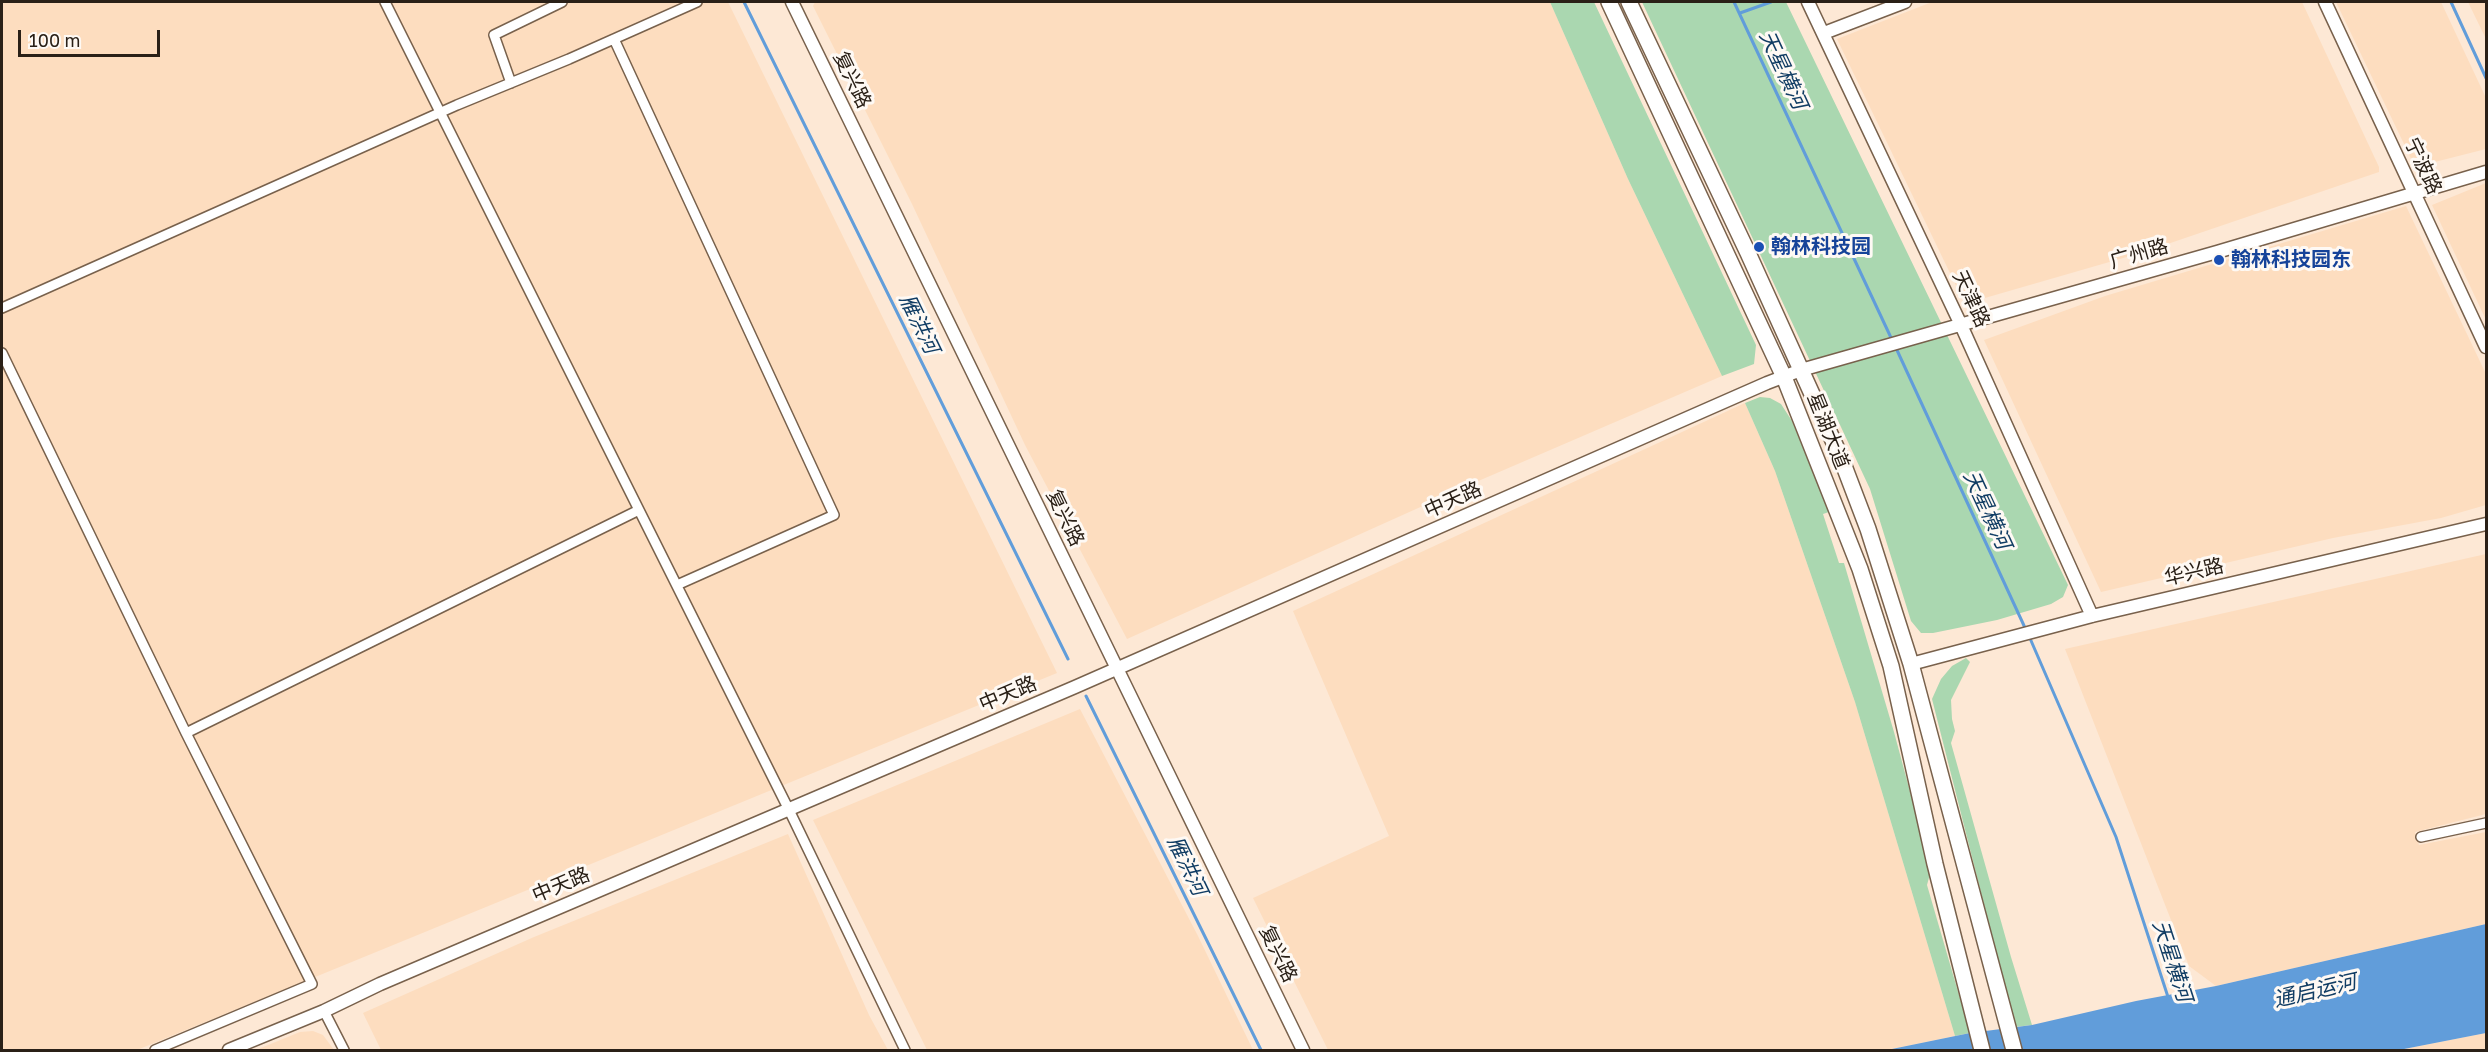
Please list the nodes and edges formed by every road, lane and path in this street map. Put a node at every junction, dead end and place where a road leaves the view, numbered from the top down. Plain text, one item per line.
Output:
1 (385, 2) edge
2 (562, 2) edge
3 (697, 2) edge
4 (792, 2) edge
5 (1609, 2) edge
6 (1629, 2) edge
7 (1808, 2) edge
8 (1905, 2) edge
9 (2325, 2) edge
10 (1824, 33) junction
11 (614, 39) junction
12 (511, 83) junction
13 (441, 112) junction
14 (2487, 172) edge
15 (2415, 194) junction
16 (2, 308) edge
17 (1961, 325) junction
18 (2487, 346) edge
19 (2, 353) edge
20 (1801, 370) junction
21 (1784, 377) junction
22 (639, 510) junction
23 (2487, 524) edge
24 (677, 585) junction
25 (2092, 616) junction
26 (1911, 664) junction
27 (1117, 669) junction
28 (186, 733) junction
29 (789, 810) junction
30 (2487, 823) edge
31 (2421, 837) dead end
32 (324, 1011) junction
33 (156, 1050) edge
34 (229, 1050) edge
35 (344, 1050) edge
36 (905, 1050) edge
37 (1303, 1050) edge
38 (1982, 1050) edge
39 (2014, 1050) edge

1 - 13 street
2 - 12 street
3 - 11 street
4 - 27 street, 复兴路
5 - 21 main road, 星湖大道
6 - 20 main road, 星湖大道
7 - 10 street, 天津路
8 - 10 street
9 - 15 street, 宁波路
10 - 17 street, 天津路
11 - 12 street
11 - 24 street
12 - 13 street
13 - 16 street
13 - 22 street
14 - 15 street, 广州路
15 - 17 street, 广州路
15 - 18 street, 宁波路
17 - 20 street, 广州路
17 - 25 street, 天津路
19 - 28 street
20 - 21 street, 中天路
20 - 26 main road, 星湖大道
21 - 27 street, 中天路
21 - 38 main road, 星湖大道
22 - 24 street
22 - 28 street
23 - 25 street, 华兴路
24 - 29 street
25 - 26 street, 华兴路
26 - 39 main road, 星湖大道
27 - 29 street, 中天路
27 - 37 street, 复兴路
28 - 33 street
29 - 32 street, 中天路
29 - 36 street
30 - 31 street
32 - 34 street, 中天路
32 - 35 street

